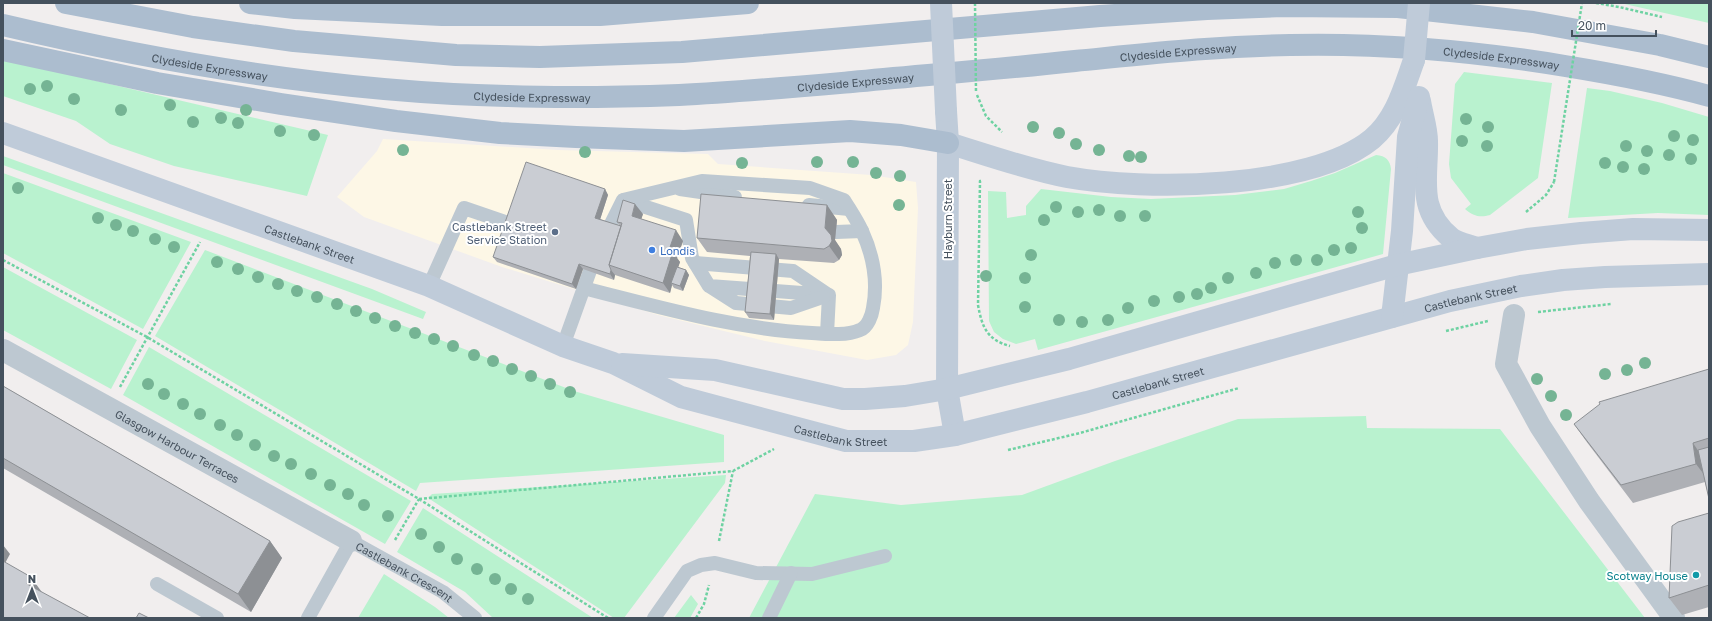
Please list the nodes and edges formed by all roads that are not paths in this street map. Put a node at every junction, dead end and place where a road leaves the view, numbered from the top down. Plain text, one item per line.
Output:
1 (66, 3) edge
2 (250, 3) edge
3 (748, 3) edge
4 (941, 3) edge
5 (1419, 3) edge
6 (3, 25) edge
7 (3, 50) edge
8 (1709, 57) edge
9 (1414, 60) junction
10 (1709, 96) edge
11 (1419, 97) junction
12 (3, 133) edge
13 (948, 143) junction
14 (674, 188) junction
15 (744, 198) edge
16 (623, 200) junction
17 (799, 204) edge
18 (849, 208) junction
19 (686, 220) junction
20 (702, 221) edge
21 (1709, 230) edge
22 (862, 231) junction
23 (836, 232) dead end
24 (538, 233) edge
25 (582, 248) edge
26 (1477, 248) junction
27 (597, 253) junction
28 (695, 263) junction
29 (1397, 265) junction
30 (1709, 274) edge
31 (429, 286) junction
32 (584, 288) junction
33 (830, 296) junction
34 (1514, 315) dead end
35 (1392, 317) junction
36 (827, 334) junction
37 (563, 346) junction
38 (3, 350) edge
39 (613, 363) junction
40 (947, 389) junction
41 (955, 435) junction
42 (351, 541) junction
43 (885, 556) dead end
44 (790, 574) junction
45 (157, 584) dead end
46 (217, 618) edge
47 (308, 618) edge
48 (475, 618) edge
49 (654, 618) edge
50 (769, 618) edge
51 (1674, 618) edge

1 - 8 main road
2 - 3 main road
4 - 13 main road, Hayburn Street, bridge
5 - 9 main road, bridge
6 - 10 main road, Clydeside Expressway
7 - 13 main road
9 - 11 main road
9 - 13 main road
11 - 26 main road
11 - 29 main road
12 - 31 main road, Castlebank Street
13 - 40 main road, Hayburn Street
14 - 15 lane
14 - 16 lane
14 - 18 lane
16 - 19 lane
16 - 27 lane
17 - 18 lane
18 - 22 lane
19 - 20 lane
19 - 28 lane
21 - 26 main road, Castlebank Street
22 - 23 lane
22 - 36 lane
24 - 31 lane
25 - 27 lane
26 - 29 main road, Castlebank Street
27 - 32 lane
28 - 33 lane
28 - 33 lane
29 - 35 main road
29 - 40 main road, Castlebank Street
30 - 35 main road, Castlebank Street
31 - 37 main road, Castlebank Street
32 - 36 lane
32 - 37 lane
33 - 36 lane
34 - 51 street
35 - 41 main road, Castlebank Street
37 - 39 main road, Castlebank Street
38 - 42 street, Glasgow Harbour Terraces
39 - 40 main road, Castlebank Street
39 - 41 main road, Castlebank Street
40 - 41 main road, Hayburn Street
42 - 47 lane
42 - 48 lane, Castlebank Crescent
43 - 44 lane
44 - 49 lane
44 - 50 lane
45 - 46 lane

